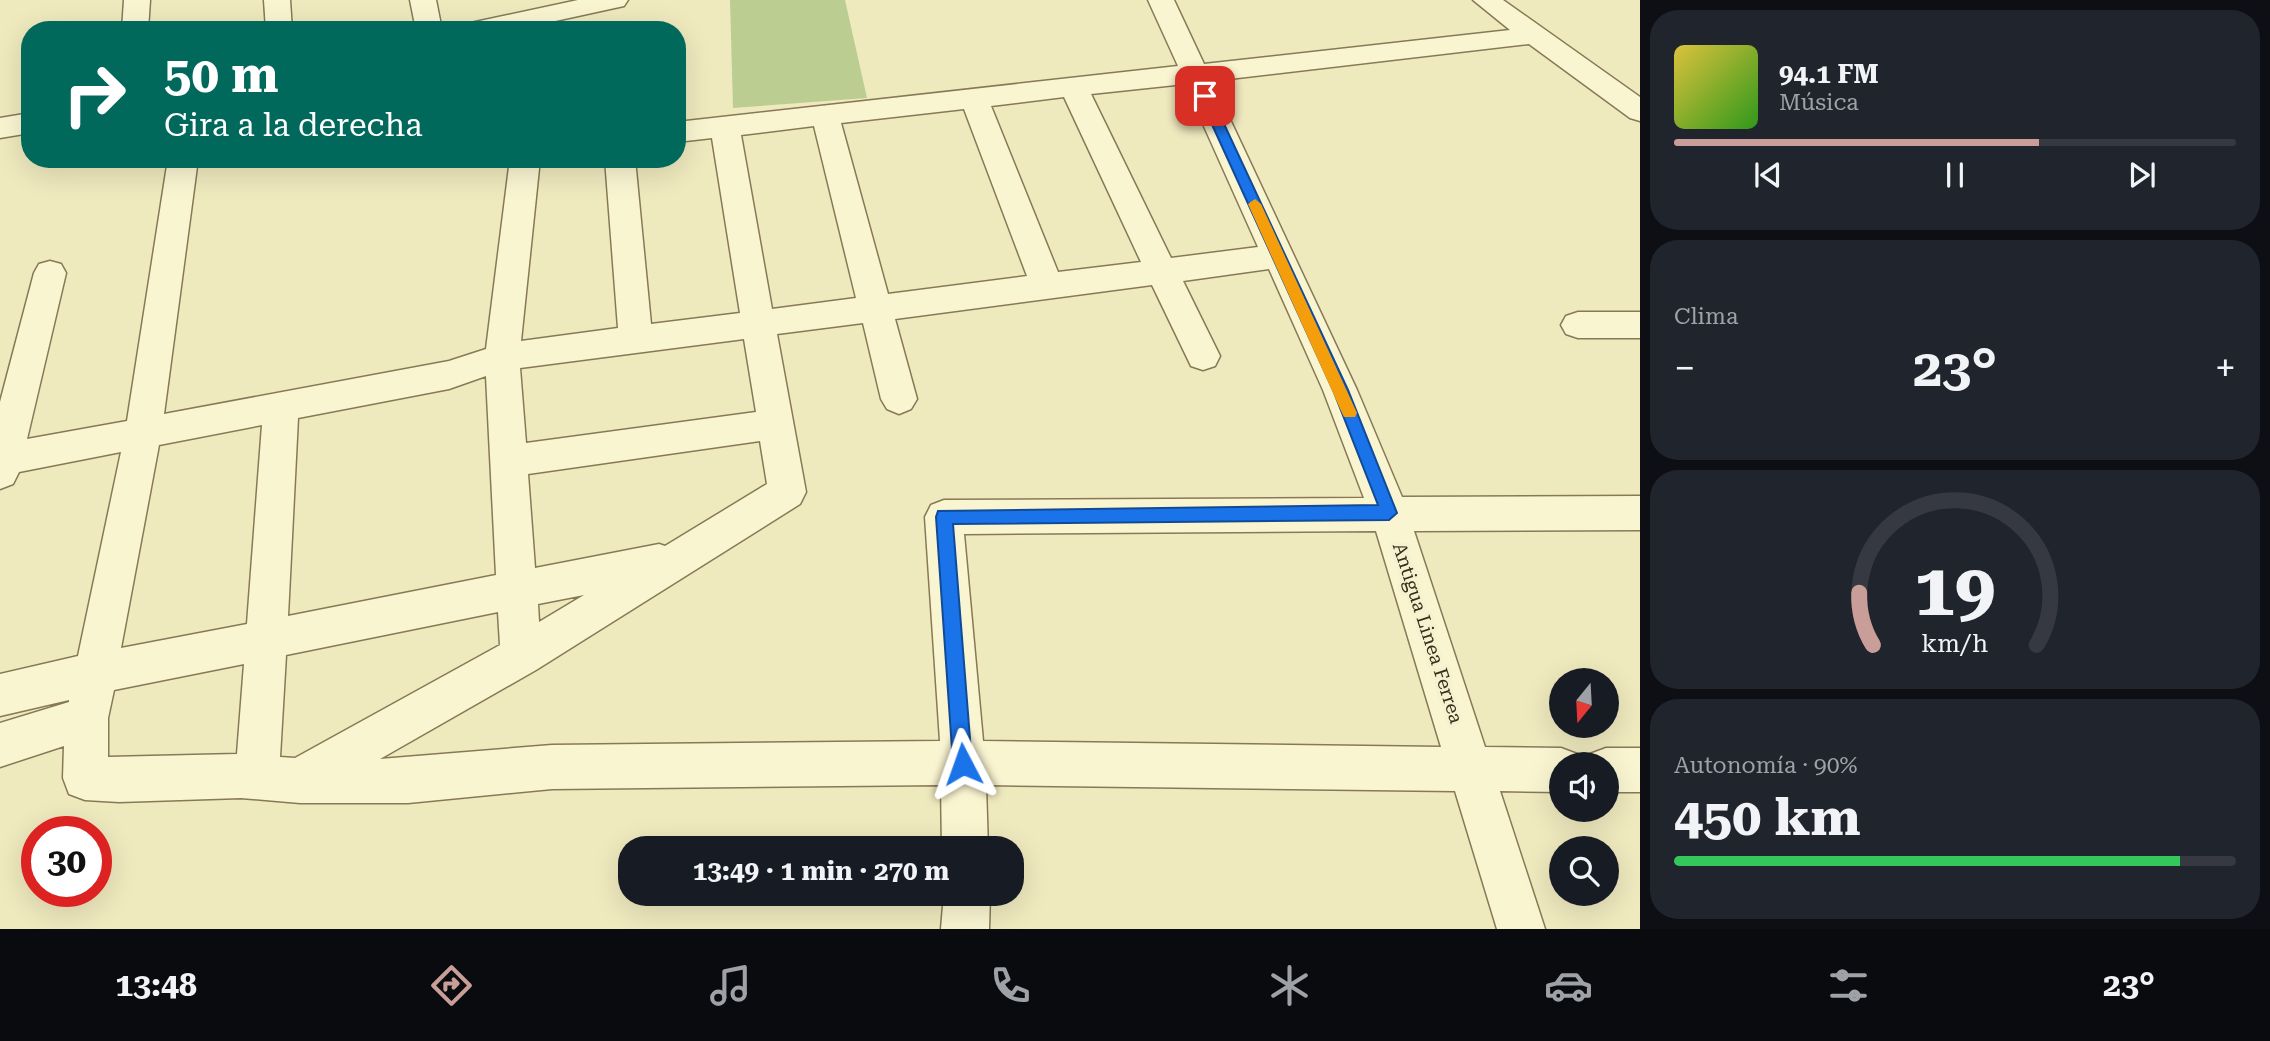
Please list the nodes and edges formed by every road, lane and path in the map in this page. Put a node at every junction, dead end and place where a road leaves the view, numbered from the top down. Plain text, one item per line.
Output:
1 (137, 0) edge
2 (277, 0) edge
3 (423, 0) edge
4 (615, 0) edge
5 (1161, 0) edge
6 (1486, 0) edge
7 (567, 5) edge
8 (136, 21) edge
9 (278, 21) edge
10 (427, 21) edge
11 (508, 21) edge
12 (1536, 35) junction
13 (1195, 74) junction
14 (1073, 87) junction
15 (974, 98) junction
16 (1640, 111) edge
17 (825, 115) junction
18 (21, 124) edge
19 (725, 126) junction
20 (0, 128) edge
21 (686, 131) edge
22 (182, 168) edge
23 (524, 168) edge
24 (621, 168) edge
25 (1279, 256) junction
26 (1161, 271) junction
27 (50, 273) dead end
28 (1047, 286) junction
29 (876, 308) junction
30 (759, 323) junction
31 (1578, 325) dead end
32 (1640, 325) edge
33 (636, 339) junction
34 (1203, 356) dead end
35 (15, 357) edge
36 (502, 357) junction
37 (899, 400) dead end
38 (281, 407) junction
39 (776, 424) junction
40 (143, 433) junction
41 (509, 461) junction
42 (1, 464) edge
43 (1389, 513) junction
44 (1640, 513) edge
45 (681, 558) junction
46 (517, 590) junction
47 (266, 639) junction
48 (522, 656) junction
49 (96, 673) junction
50 (0, 695) edge
51 (87, 718) junction
52 (0, 745) edge
53 (963, 764) junction
54 (1549, 770) edge
55 (1619, 770) edge
56 (1640, 770) edge
57 (1473, 771) junction
58 (257, 777) junction
59 (300, 781) junction
60 (965, 836) edge
61 (966, 906) edge
62 (965, 929) edge
63 (1521, 929) edge

1 - 8 street
2 - 9 street
3 - 10 street
4 - 7 street
5 - 13 street, Antigua Linea Ferrea
6 - 12 street
7 - 11 street
12 - 13 street
12 - 16 street
13 - 14 street
13 - 25 street, Antigua Linea Ferrea
14 - 15 street
14 - 26 street
15 - 17 street
15 - 28 street
17 - 19 street
17 - 29 street
18 - 20 street
19 - 21 street
19 - 30 street
22 - 40 street
23 - 36 street
24 - 33 street
25 - 26 street
25 - 43 street, Antigua Linea Ferrea
26 - 28 street
26 - 34 street
27 - 35 street
28 - 29 street
29 - 30 street
29 - 37 street
30 - 33 street
30 - 39 street
31 - 32 street
33 - 36 street
35 - 42 street
36 - 38 street
36 - 41 street
38 - 40 street
38 - 47 street
39 - 41 street
39 - 45 street
40 - 42 street
40 - 49 street
41 - 46 street
43 - 44 street
43 - 53 street
43 - 57 street, Antigua Linea Ferrea
45 - 46 street
45 - 48 street
46 - 47 street
46 - 48 street
47 - 49 street
47 - 58 street
48 - 59 street
49 - 50 street
49 - 51 street
51 - 52 street
51 - 58 street
53 - 57 street
53 - 59 street
53 - 60 street
54 - 57 street
55 - 56 street
57 - 63 street, Antigua Linea Ferrea
58 - 59 street
61 - 62 street

